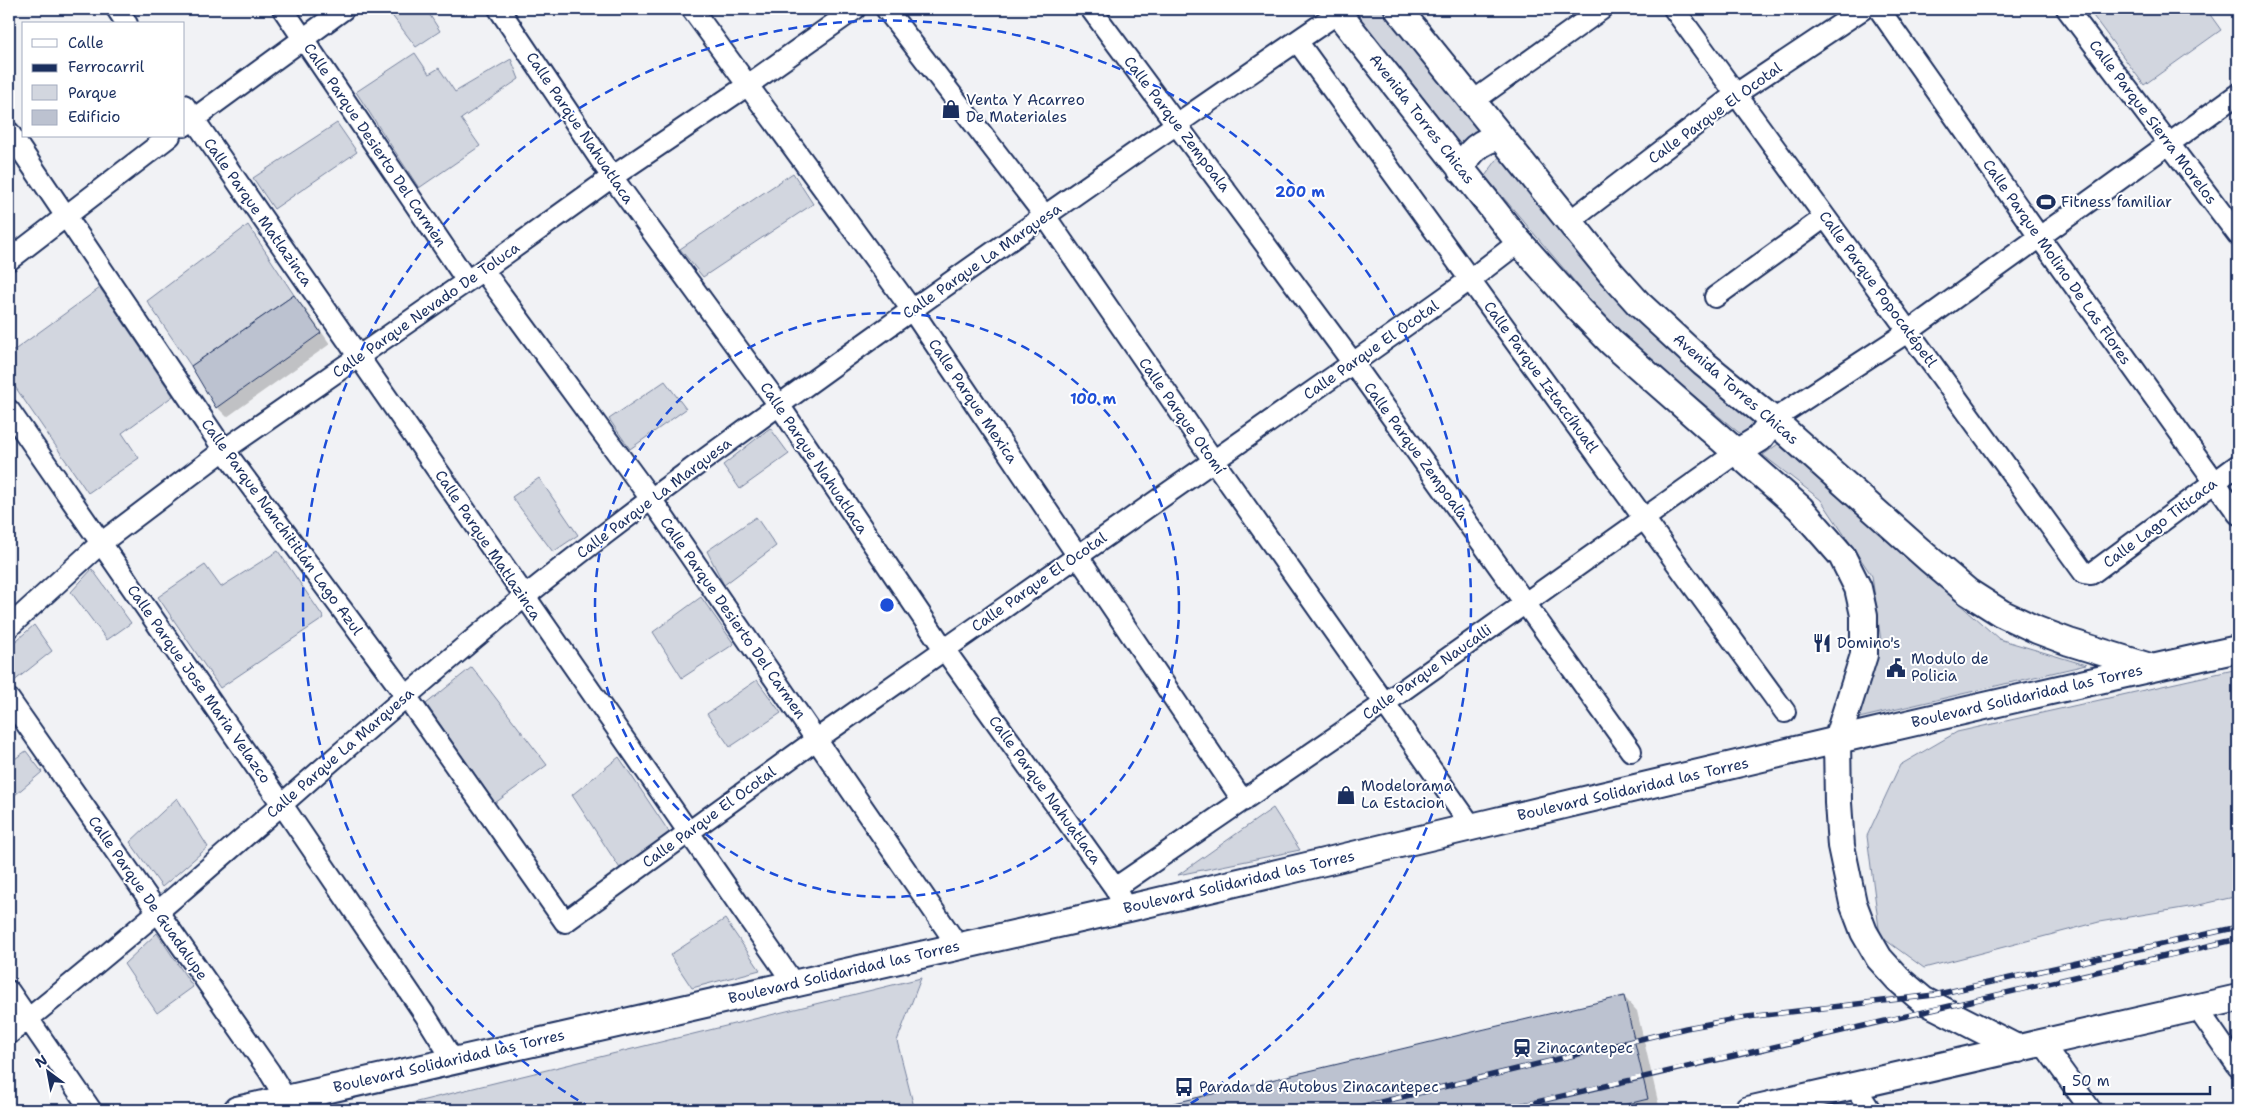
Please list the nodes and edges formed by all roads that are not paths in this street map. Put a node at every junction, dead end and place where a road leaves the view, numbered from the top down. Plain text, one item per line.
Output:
1 (117, 9) edge
2 (283, 9) edge
3 (344, 9) edge
4 (499, 9) edge
5 (692, 9) edge
6 (855, 9) edge
7 (886, 9) edge
8 (1091, 9) edge
9 (1398, 9) edge
10 (1602, 9) edge
11 (1674, 9) edge
12 (1863, 9) edge
13 (1879, 9) edge
14 (2067, 9) edge
15 (1337, 11) edge
16 (126, 22) edge
17 (303, 40) junction
18 (1297, 42) junction
19 (748, 85) junction
20 (1736, 94) junction
21 (2238, 94) edge
22 (1472, 102) junction
23 (187, 116) edge
24 (1178, 125) junction
25 (9, 132) edge
26 (1500, 137) junction
27 (167, 138) edge
28 (2169, 144) junction
29 (1462, 170) junction
30 (612, 177) junction
31 (67, 215) junction
32 (1044, 216) junction
33 (1825, 218) junction
34 (1570, 221) junction
35 (2238, 235) edge
36 (2040, 238) junction
37 (1519, 242) junction
38 (9, 260) edge
39 (475, 276) junction
40 (1471, 279) junction
41 (1715, 297) dead end
42 (912, 310) junction
43 (1910, 331) junction
44 (360, 356) junction
45 (1353, 363) junction
46 (779, 405) junction
47 (9, 410) edge
48 (1773, 420) junction
49 (224, 450) junction
50 (1736, 453) junction
51 (1213, 460) junction
52 (2238, 465) edge
53 (2214, 482) junction
54 (651, 499) junction
55 (2238, 514) edge
56 (1642, 519) junction
57 (101, 543) junction
58 (1077, 556) junction
59 (2080, 570) joint
60 (524, 598) junction
61 (1525, 603) junction
62 (9, 627) edge
63 (944, 649) junction
64 (2238, 649) edge
65 (2153, 668) junction
66 (406, 696) junction
67 (9, 699) edge
68 (1385, 703) junction
69 (1785, 712) dead end
70 (817, 739) junction
71 (1837, 740) junction
72 (1631, 751) dead end
73 (1243, 801) junction
74 (281, 804) junction
75 (1472, 827) junction
76 (688, 831) junction
77 (1120, 898) junction
78 (158, 912) junction
79 (562, 919) joint
80 (958, 946) junction
81 (794, 984) junction
82 (9, 991) edge
83 (2238, 998) edge
84 (2197, 1008) junction
85 (28, 1019) junction
86 (9, 1034) edge
87 (2031, 1046) junction
88 (453, 1060) junction
89 (2238, 1067) edge
90 (1854, 1085) junction
91 (290, 1104) edge
92 (91, 1110) edge
93 (238, 1110) edge
94 (1748, 1110) edge
95 (1870, 1110) edge
96 (2091, 1110) edge

1 - 16 street
2 - 17 street, Calle Parque Desierto Del Carmen
3 - 17 street
4 - 30 street, Calle Parque Nahuatlaca
5 - 19 street, Calle Parque Mexica
6 - 19 street, Calle Parque Nevado De Toluca
7 - 32 street, Calle Parque Otomí
8 - 24 street, Calle Parque Zempoala
9 - 22 main road, Avenida Torres Chicas
10 - 22 street
11 - 20 street, Calle Parque Popocatépetl
12 - 20 street, Calle Parque El Ocotal
13 - 36 street, Calle Parque Molino De Las Flores
14 - 28 street, Calle Parque Sierra Morelos
15 - 18 street, Calle Parque La Marquesa
15 - 29 main road, Avenida Torres Chicas
17 - 23 street
17 - 39 street, Calle Parque Desierto Del Carmen
18 - 24 street, Calle Parque La Marquesa
18 - 40 street, Calle Parque Iztaccíhuatl
19 - 30 street, Calle Parque Nevado De Toluca
19 - 42 street, Calle Parque Mexica
20 - 33 street, Calle Parque Popocatépetl
20 - 34 street, Calle Parque El Ocotal
21 - 28 street
22 - 26 main road, Avenida Torres Chicas
23 - 44 street, Calle Parque Matlazinca
24 - 32 street, Calle Parque La Marquesa
24 - 45 street, Calle Parque Zempoala
25 - 31 street, Calle Parque Nanchititlán Lago Azul
26 - 29 main road
26 - 34 main road, Avenida Torres Chicas
27 - 31 street
28 - 35 street, Calle Parque Sierra Morelos
28 - 36 street
29 - 37 main road, Avenida Torres Chicas
30 - 39 street, Calle Parque Nevado De Toluca
30 - 46 street, Calle Parque Nahuatlaca
31 - 38 street
31 - 49 street, Calle Parque Nanchititlán Lago Azul
32 - 42 street, Calle Parque La Marquesa
32 - 51 street, Calle Parque Otomí
33 - 41 street
33 - 43 street, Calle Parque Popocatépetl
34 - 48 main road, Avenida Torres Chicas
36 - 43 street
36 - 53 street, Calle Parque Molino De Las Flores
37 - 40 street, Calle Parque El Ocotal
37 - 50 main road, Avenida Torres Chicas
39 - 44 street, Calle Parque Nevado De Toluca
39 - 54 street, Calle Parque Desierto Del Carmen
40 - 45 street, Calle Parque El Ocotal
40 - 56 street, Calle Parque Iztaccíhuatl
42 - 46 street, Calle Parque La Marquesa
42 - 58 street, Calle Parque Mexica
43 - 48 street
43 - 59 street, Calle Parque Popocatépetl
44 - 49 street, Calle Parque Nevado De Toluca
44 - 60 street, Calle Parque Matlazinca
45 - 51 street, Calle Parque El Ocotal
45 - 61 street, Calle Parque Zempoala
46 - 54 street, Calle Parque La Marquesa
46 - 63 street, Calle Parque Nahuatlaca
47 - 57 street, Calle Parque Jose Maria Velazco
48 - 50 main road
48 - 65 main road, Avenida Torres Chicas
49 - 57 street, Calle Parque Nevado De Toluca
49 - 66 street, Calle Parque Nanchititlán Lago Azul
50 - 56 street, Calle Parque Naucalli
50 - 71 main road, Avenida Torres Chicas
51 - 58 street, Calle Parque El Ocotal
51 - 68 street, Calle Parque Otomí
52 - 53 street, Calle Lago Titicaca
53 - 55 street, Calle Parque Molino De Las Flores
53 - 59 street, Calle Lago Titicaca
54 - 60 street, Calle Parque La Marquesa
54 - 70 street, Calle Parque Desierto Del Carmen
56 - 61 street, Calle Parque Naucalli
56 - 69 street, Calle Parque Iztaccíhuatl
57 - 62 street, Calle Parque Nevado De Toluca
57 - 74 street, Calle Parque Jose Maria Velazco
58 - 63 street, Calle Parque El Ocotal
58 - 73 street, Calle Parque Mexica
60 - 66 street, Calle Parque La Marquesa
60 - 76 street, Calle Parque Matlazinca
61 - 68 street, Calle Parque Naucalli
61 - 72 street, Calle Parque Zempoala
63 - 70 street, Calle Parque El Ocotal
63 - 77 street, Calle Parque Nahuatlaca
64 - 65 main road, Boulevard Solidaridad las Torres
65 - 71 main road, Boulevard Solidaridad las Torres
66 - 74 street, Calle Parque La Marquesa
66 - 79 street, Calle Parque Nanchititlán Lago Azul
67 - 78 street, Calle Parque De Guadalupe
68 - 73 street, Calle Parque Naucalli
68 - 75 street, Calle Parque Otomí
70 - 76 street, Calle Parque El Ocotal
70 - 80 street, Calle Parque Desierto Del Carmen
71 - 75 main road, Boulevard Solidaridad las Torres
71 - 87 main road, Avenida Torres Chicas
73 - 77 street, Calle Parque Naucalli
74 - 78 street, Calle Parque La Marquesa
74 - 88 street, Calle Parque Jose Maria Velazco
75 - 77 main road, Boulevard Solidaridad las Torres
76 - 79 street, Calle Parque El Ocotal
76 - 81 street, Calle Parque Matlazinca
77 - 80 main road, Boulevard Solidaridad las Torres
78 - 85 street, Calle Parque La Marquesa
78 - 91 street, Calle Parque De Guadalupe
80 - 81 main road, Boulevard Solidaridad las Torres
81 - 88 main road, Boulevard Solidaridad las Torres
82 - 85 street
83 - 84 main road
84 - 87 main road
84 - 89 street
85 - 86 street, Calle Parque La Marquesa
85 - 92 street
87 - 90 main road
87 - 96 street
88 - 91 main road, Boulevard Solidaridad las Torres
90 - 94 main road
90 - 95 street
91 - 93 main road, Boulevard Solidaridad las Torres

